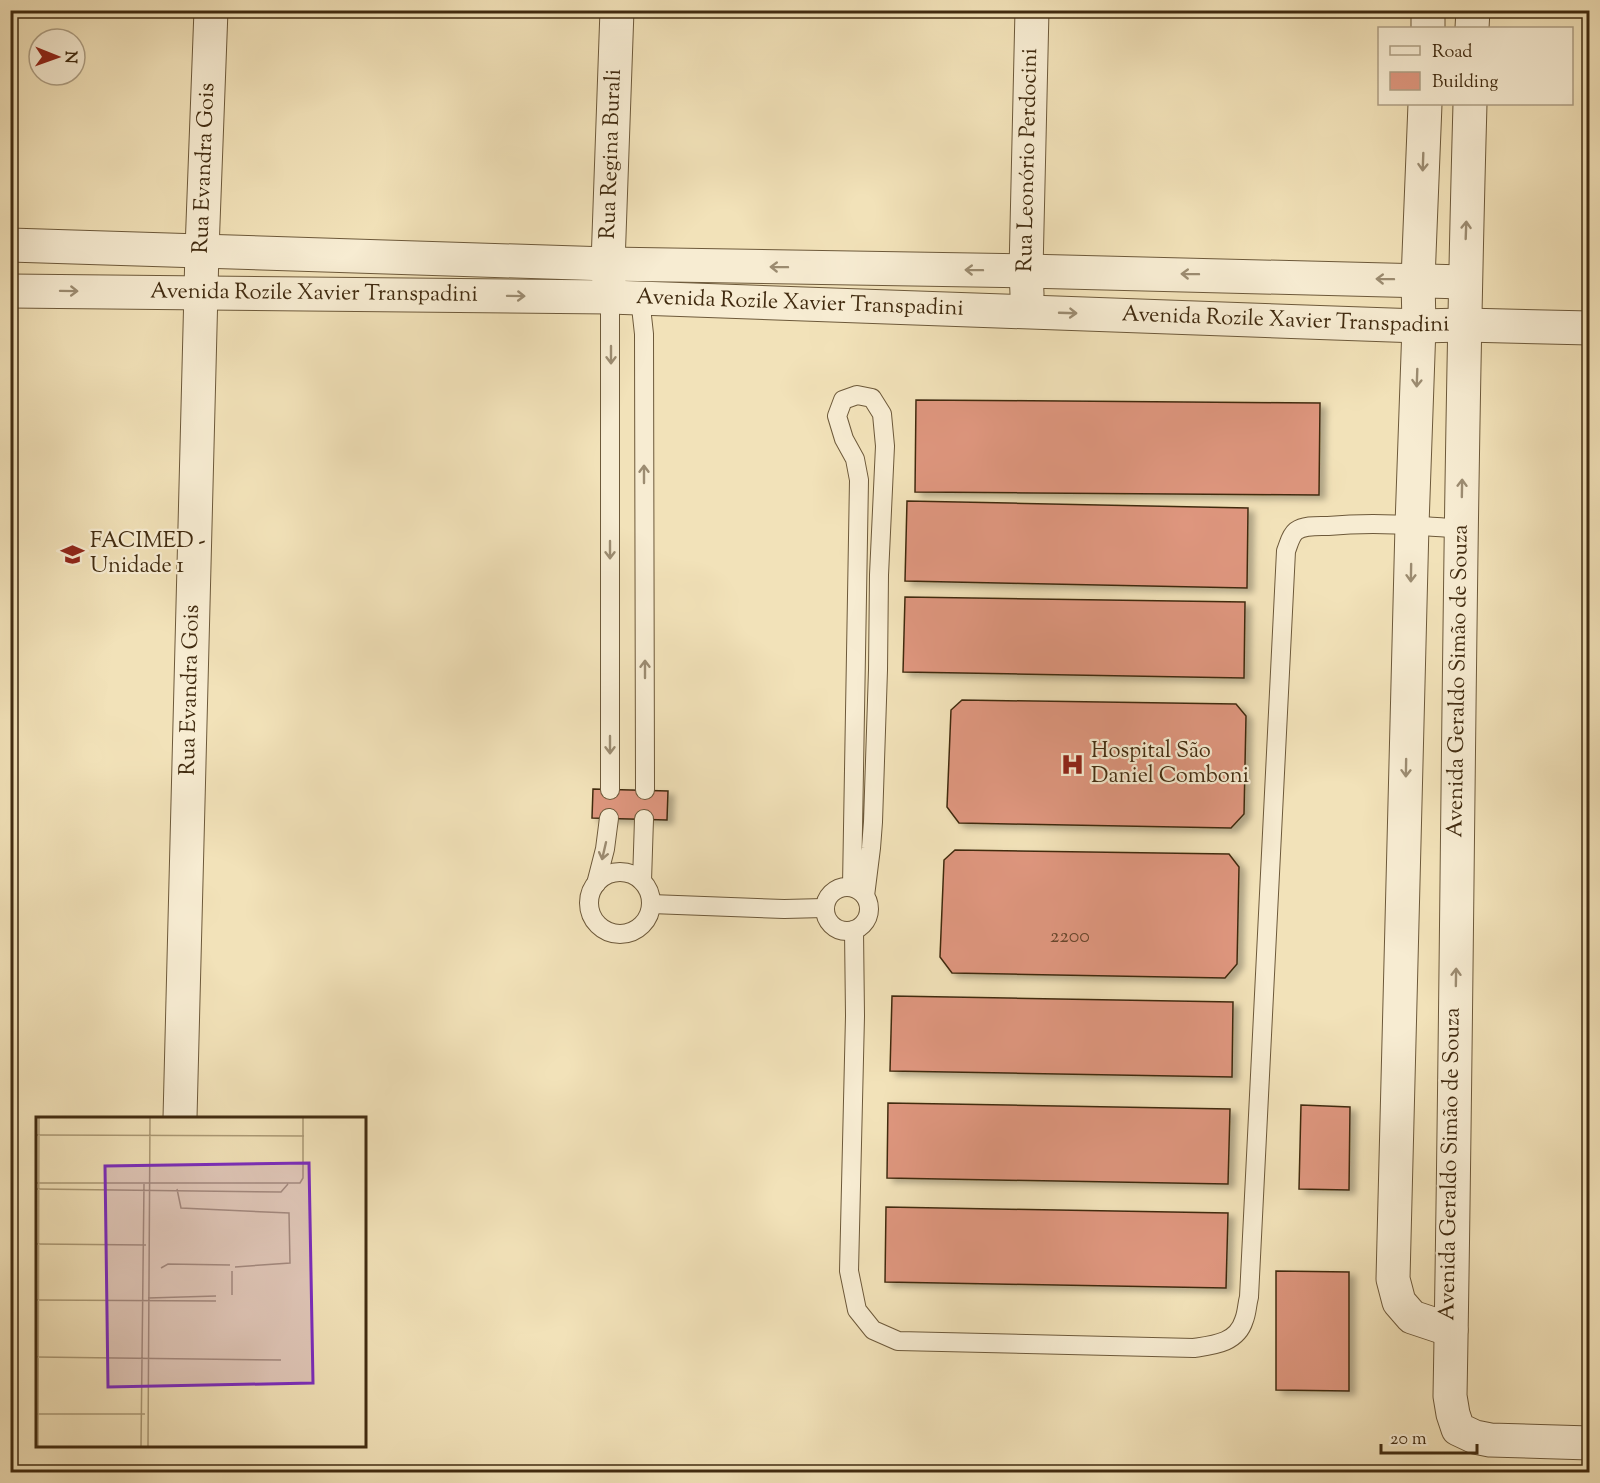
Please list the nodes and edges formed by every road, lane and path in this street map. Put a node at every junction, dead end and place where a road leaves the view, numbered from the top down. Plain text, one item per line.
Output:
1 (211, 10) edge
2 (617, 10) edge
3 (1032, 10) edge
4 (1428, 10) edge
5 (1473, 10) edge
6 (1428, 27) edge
7 (1472, 27) edge
8 (1425, 105) edge
9 (1470, 105) edge
10 (10, 245) edge
11 (202, 250) junction
12 (608, 264) junction
13 (1026, 271) junction
14 (1418, 280) junction
15 (1465, 282) junction
16 (10, 291) edge
17 (202, 293) junction
18 (625, 297) junction
19 (1029, 311) junction
20 (1465, 325) junction
21 (1419, 326) junction
22 (1590, 328) edge
23 (1412, 525) junction
24 (1461, 530) junction
25 (609, 790) dead end
26 (645, 790) dead end
27 (609, 818) dead end
28 (644, 819) dead end
29 (642, 881) junction
30 (596, 884) junction
31 (858, 891) junction
32 (651, 904) junction
33 (825, 908) junction
34 (854, 930) junction
35 (180, 1117) edge
36 (1451, 1330) junction
37 (1590, 1443) edge

1 - 11 street, Rua Evandra Gois
2 - 12 street, Rua Regina Burali
3 - 13 street, Rua Leonório Perdocini
4 - 6 street
5 - 7 street
8 -> 14 street, Avenida Geraldo Simão de Souza
15 -> 9 street, Avenida Geraldo Simão de Souza
10 - 11 street, Avenida Rozile Xavier Transpadini
11 - 12 street, Avenida Rozile Xavier Transpadini
11 - 17 street, Rua Evandra Gois
13 -> 12 street, Avenida Rozile Xavier Transpadini
12 - 18 street, Rua Regina Burali
14 -> 13 street, Avenida Rozile Xavier Transpadini
13 - 19 street, Rua Leonório Perdocini
14 - 15 street, Avenida Rozile Xavier Transpadini
14 - 21 street, Avenida Geraldo Simão de Souza
15 - 20 street, Avenida Geraldo Simão de Souza
16 -> 17 street, Avenida Rozile Xavier Transpadini
17 -> 18 street, Avenida Rozile Xavier Transpadini
17 - 35 street, Rua Evandra Gois
18 - 19 street, Avenida Rozile Xavier Transpadini
18 -> 25 lane
26 -> 18 lane
19 -> 21 street, Avenida Rozile Xavier Transpadini
20 - 21 street, Avenida Rozile Xavier Transpadini
20 - 22 street, Avenida Rozile Xavier Transpadini
24 -> 20 street, Avenida Geraldo Simão de Souza
21 -> 23 street, Avenida Geraldo Simão de Souza
23 - 24 lane
23 - 34 lane
23 -> 36 street, Avenida Geraldo Simão de Souza
36 -> 24 street, Avenida Geraldo Simão de Souza
27 -> 30 lane
28 - 29 lane
29 - 30 lane
29 - 32 lane
30 - 32 lane
31 - 31 lane
31 - 33 lane
31 - 34 lane
32 - 33 lane
33 - 34 lane
36 - 37 street

